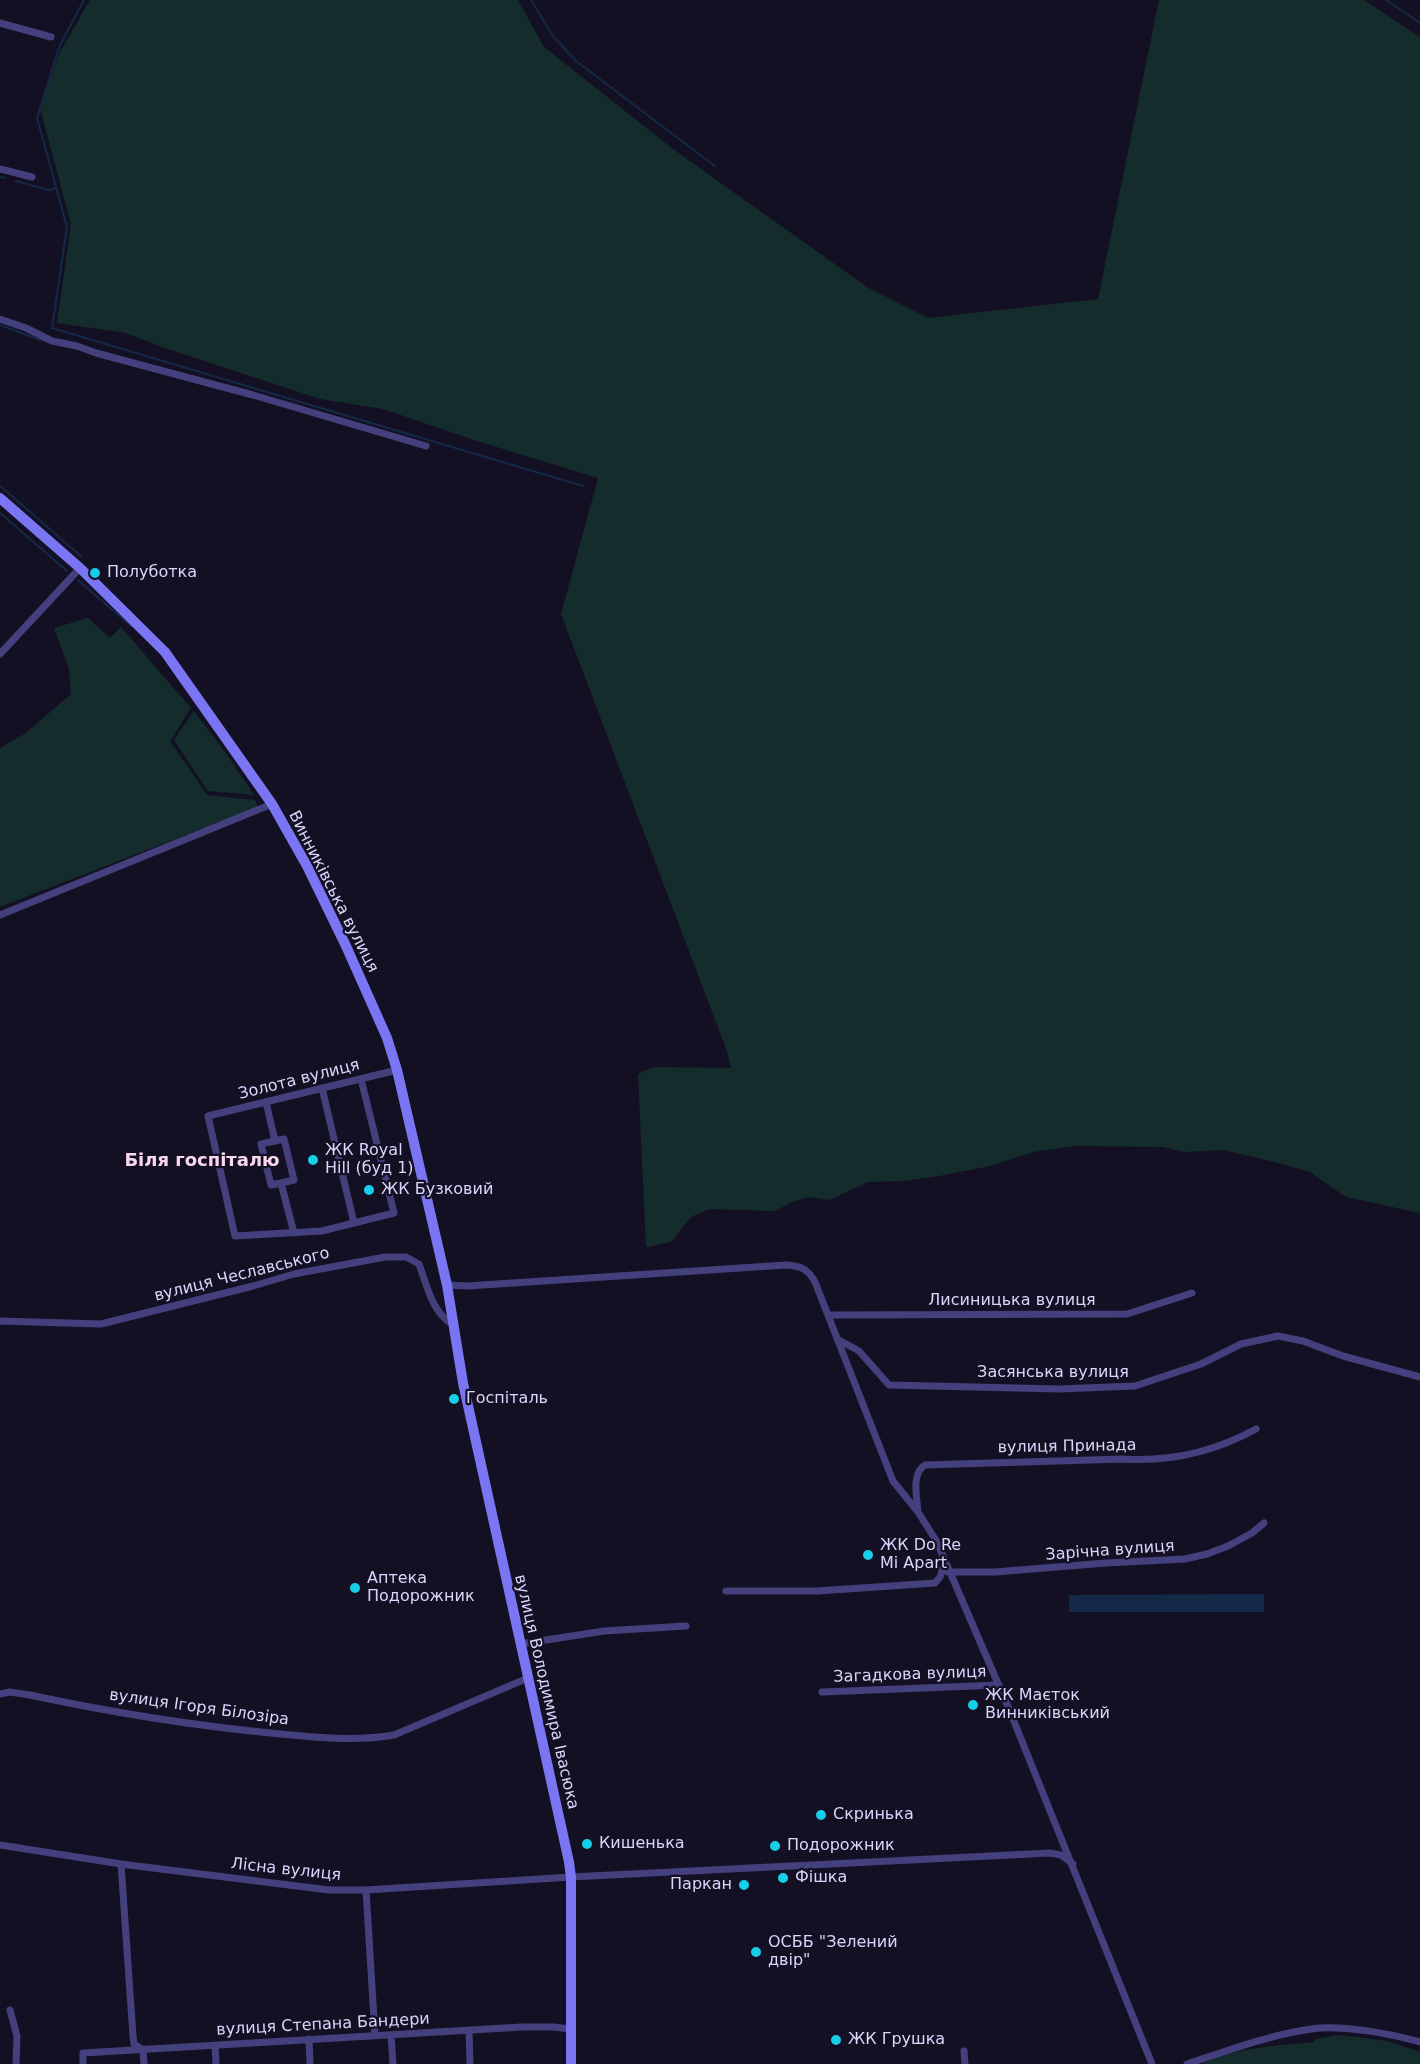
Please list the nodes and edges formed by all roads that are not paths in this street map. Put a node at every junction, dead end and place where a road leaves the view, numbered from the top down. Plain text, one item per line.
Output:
1 (0, 23) edge
2 (51, 37) dead end
3 (0, 169) edge
4 (32, 177) dead end
5 (0, 319) edge
6 (426, 446) dead end
7 (0, 498) edge
8 (80, 568) junction
9 (0, 654) edge
10 (272, 804) junction
11 (0, 915) edge
12 (397, 1070) junction
13 (361, 1079) junction
14 (322, 1088) junction
15 (266, 1102) junction
16 (275, 1141) junction
17 (282, 1183) junction
18 (354, 1223) junction
19 (294, 1233) junction
20 (447, 1285) junction
21 (1192, 1293) dead end
22 (828, 1315) junction
23 (0, 1322) edge
24 (453, 1328) junction
25 (837, 1340) junction
26 (1420, 1377) edge
27 (1256, 1430) dead end
28 (918, 1512) junction
29 (1264, 1523) dead end
30 (945, 1561) junction
31 (948, 1572) junction
32 (726, 1591) dead end
33 (686, 1626) dead end
34 (520, 1644) junction
35 (528, 1678) junction
36 (999, 1685) junction
37 (822, 1692) dead end
38 (0, 1694) edge
39 (0, 1845) edge
40 (121, 1864) junction
41 (1073, 1864) junction
42 (571, 1877) junction
43 (366, 1890) junction
44 (10, 2010) dead end
45 (571, 2029) junction
46 (469, 2030) junction
47 (375, 2035) junction
48 (392, 2035) junction
49 (309, 2039) junction
50 (1420, 2042) edge
51 (215, 2045) junction
52 (143, 2049) junction
53 (964, 2051) dead end
54 (83, 2062) edge
55 (16, 2064) edge
56 (144, 2064) edge
57 (216, 2064) edge
58 (310, 2064) edge
59 (393, 2064) edge
60 (470, 2064) edge
61 (571, 2064) edge
62 (966, 2064) edge
63 (1152, 2064) edge
64 (1186, 2064) edge

1 - 2 street
3 - 4 street
5 - 6 street
7 - 8 main road, Винниківська вулиця
8 - 9 street
8 - 10 main road, Винниківська вулиця
10 - 11 street
10 - 12 main road, Винниківська вулиця
12 - 13 street, Золота вулиця
12 - 20 main road, Винниківська вулиця
13 - 14 street, Золота вулиця
13 - 18 street
14 - 15 street, Золота вулиця
14 - 18 street
15 - 16 street
15 - 19 street, Золота вулиця
16 - 17 street
16 - 17 street
17 - 19 street
18 - 19 street
20 - 22 street
20 - 24 main road, вулиця Володимира Івасюка
21 - 22 street, Лисиницька вулиця
22 - 25 street
23 - 24 street, вулиця Чеславського
24 - 34 main road, вулиця Володимира Івасюка
25 - 26 street, Засянська вулиця
25 - 28 street
27 - 28 street, вулиця Принада
28 - 30 street
29 - 31 street, Зарічна вулиця
30 - 31 street
30 - 32 street
31 - 36 street
33 - 34 street
34 - 35 main road, вулиця Володимира Івасюка
35 - 38 street, вулиця Ігоря Білозіра
35 - 42 main road, вулиця Володимира Івасюка
36 - 37 street, Загадкова вулиця
36 - 41 street
39 - 40 street, Лісна вулиця
40 - 43 street, Лісна вулиця
40 - 52 street
41 - 42 street, Лісна вулиця
41 - 63 street
42 - 43 street, Лісна вулиця
42 - 45 main road, вулиця Володимира Івасюка
43 - 47 street
44 - 55 street
45 - 46 street, вулиця Степана Бандери
45 - 61 main road, вулиця Володимира Івасюка
46 - 48 street, вулиця Степана Бандери
46 - 60 street
47 - 48 street, вулиця Степана Бандери
47 - 49 street, вулиця Степана Бандери
48 - 59 street
49 - 51 street, вулиця Степана Бандери
49 - 58 street
50 - 64 street
51 - 52 street, вулиця Степана Бандери
51 - 57 street
52 - 54 street, вулиця Степана Бандери
52 - 56 street
53 - 62 street

